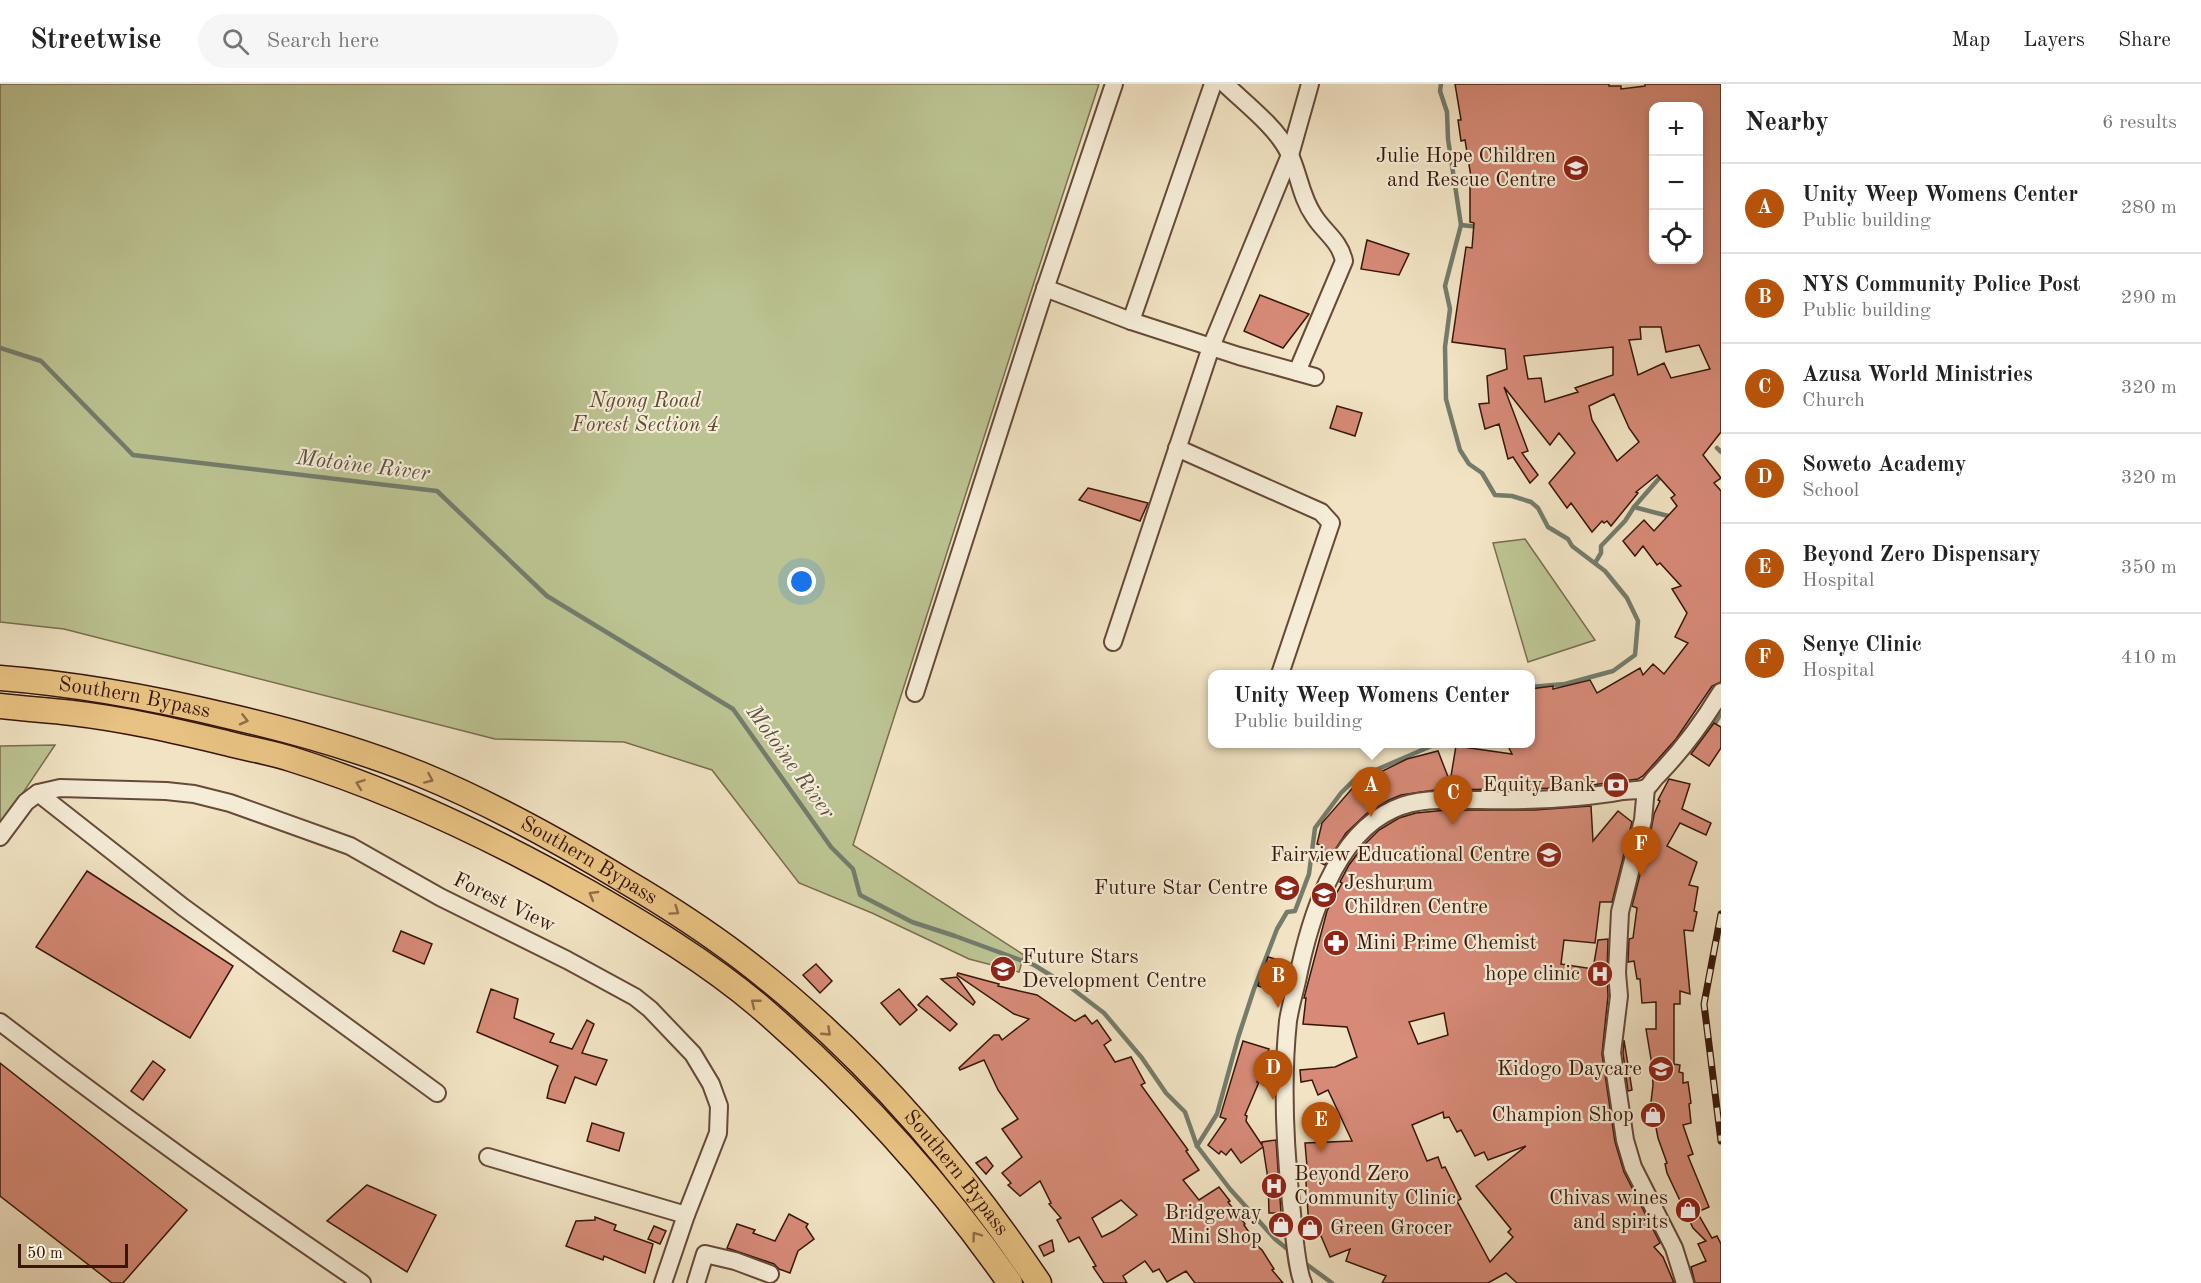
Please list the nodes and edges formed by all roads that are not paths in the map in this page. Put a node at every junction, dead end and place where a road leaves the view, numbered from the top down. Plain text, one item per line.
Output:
1 (1114, 84) edge
2 (1213, 84) edge
3 (1225, 84) edge
4 (1310, 84) edge
5 (1290, 155) junction
6 (1045, 288) junction
7 (1131, 321) junction
8 (1211, 347) junction
9 (1297, 372) junction
10 (1315, 377) dead end
11 (1178, 448) junction
12 (1113, 642) dead end
13 (1282, 670) edge
14 (0, 678) edge
15 (1721, 692) edge
16 (915, 693) dead end
17 (0, 706) edge
18 (1646, 788) junction
19 (38, 794) junction
20 (0, 837) edge
21 (0, 1022) edge
22 (437, 1093) dead end
23 (488, 1157) dead end
24 (686, 1215) junction
25 (770, 1274) dead end
26 (1302, 1282) edge
27 (362, 1283) edge
28 (663, 1283) edge
29 (696, 1283) edge
30 (1010, 1283) edge
31 (1039, 1283) edge
32 (1685, 1283) edge

1 - 6 street
2 - 7 street
3 - 5 street
4 - 5 street
5 - 8 street
5 - 9 street
6 - 7 street
6 - 16 street
7 - 8 street
8 - 9 street
8 - 11 street
9 - 10 street
11 - 12 street
11 - 13 street
14 -> 31 highway, Southern Bypass
15 - 18 street
30 -> 17 highway, Southern Bypass
18 - 26 street
18 - 32 street
19 - 20 street
19 - 22 street
19 - 24 street, Forest View
21 - 27 street
23 - 24 street
24 - 28 street, Forest View
25 - 29 street

